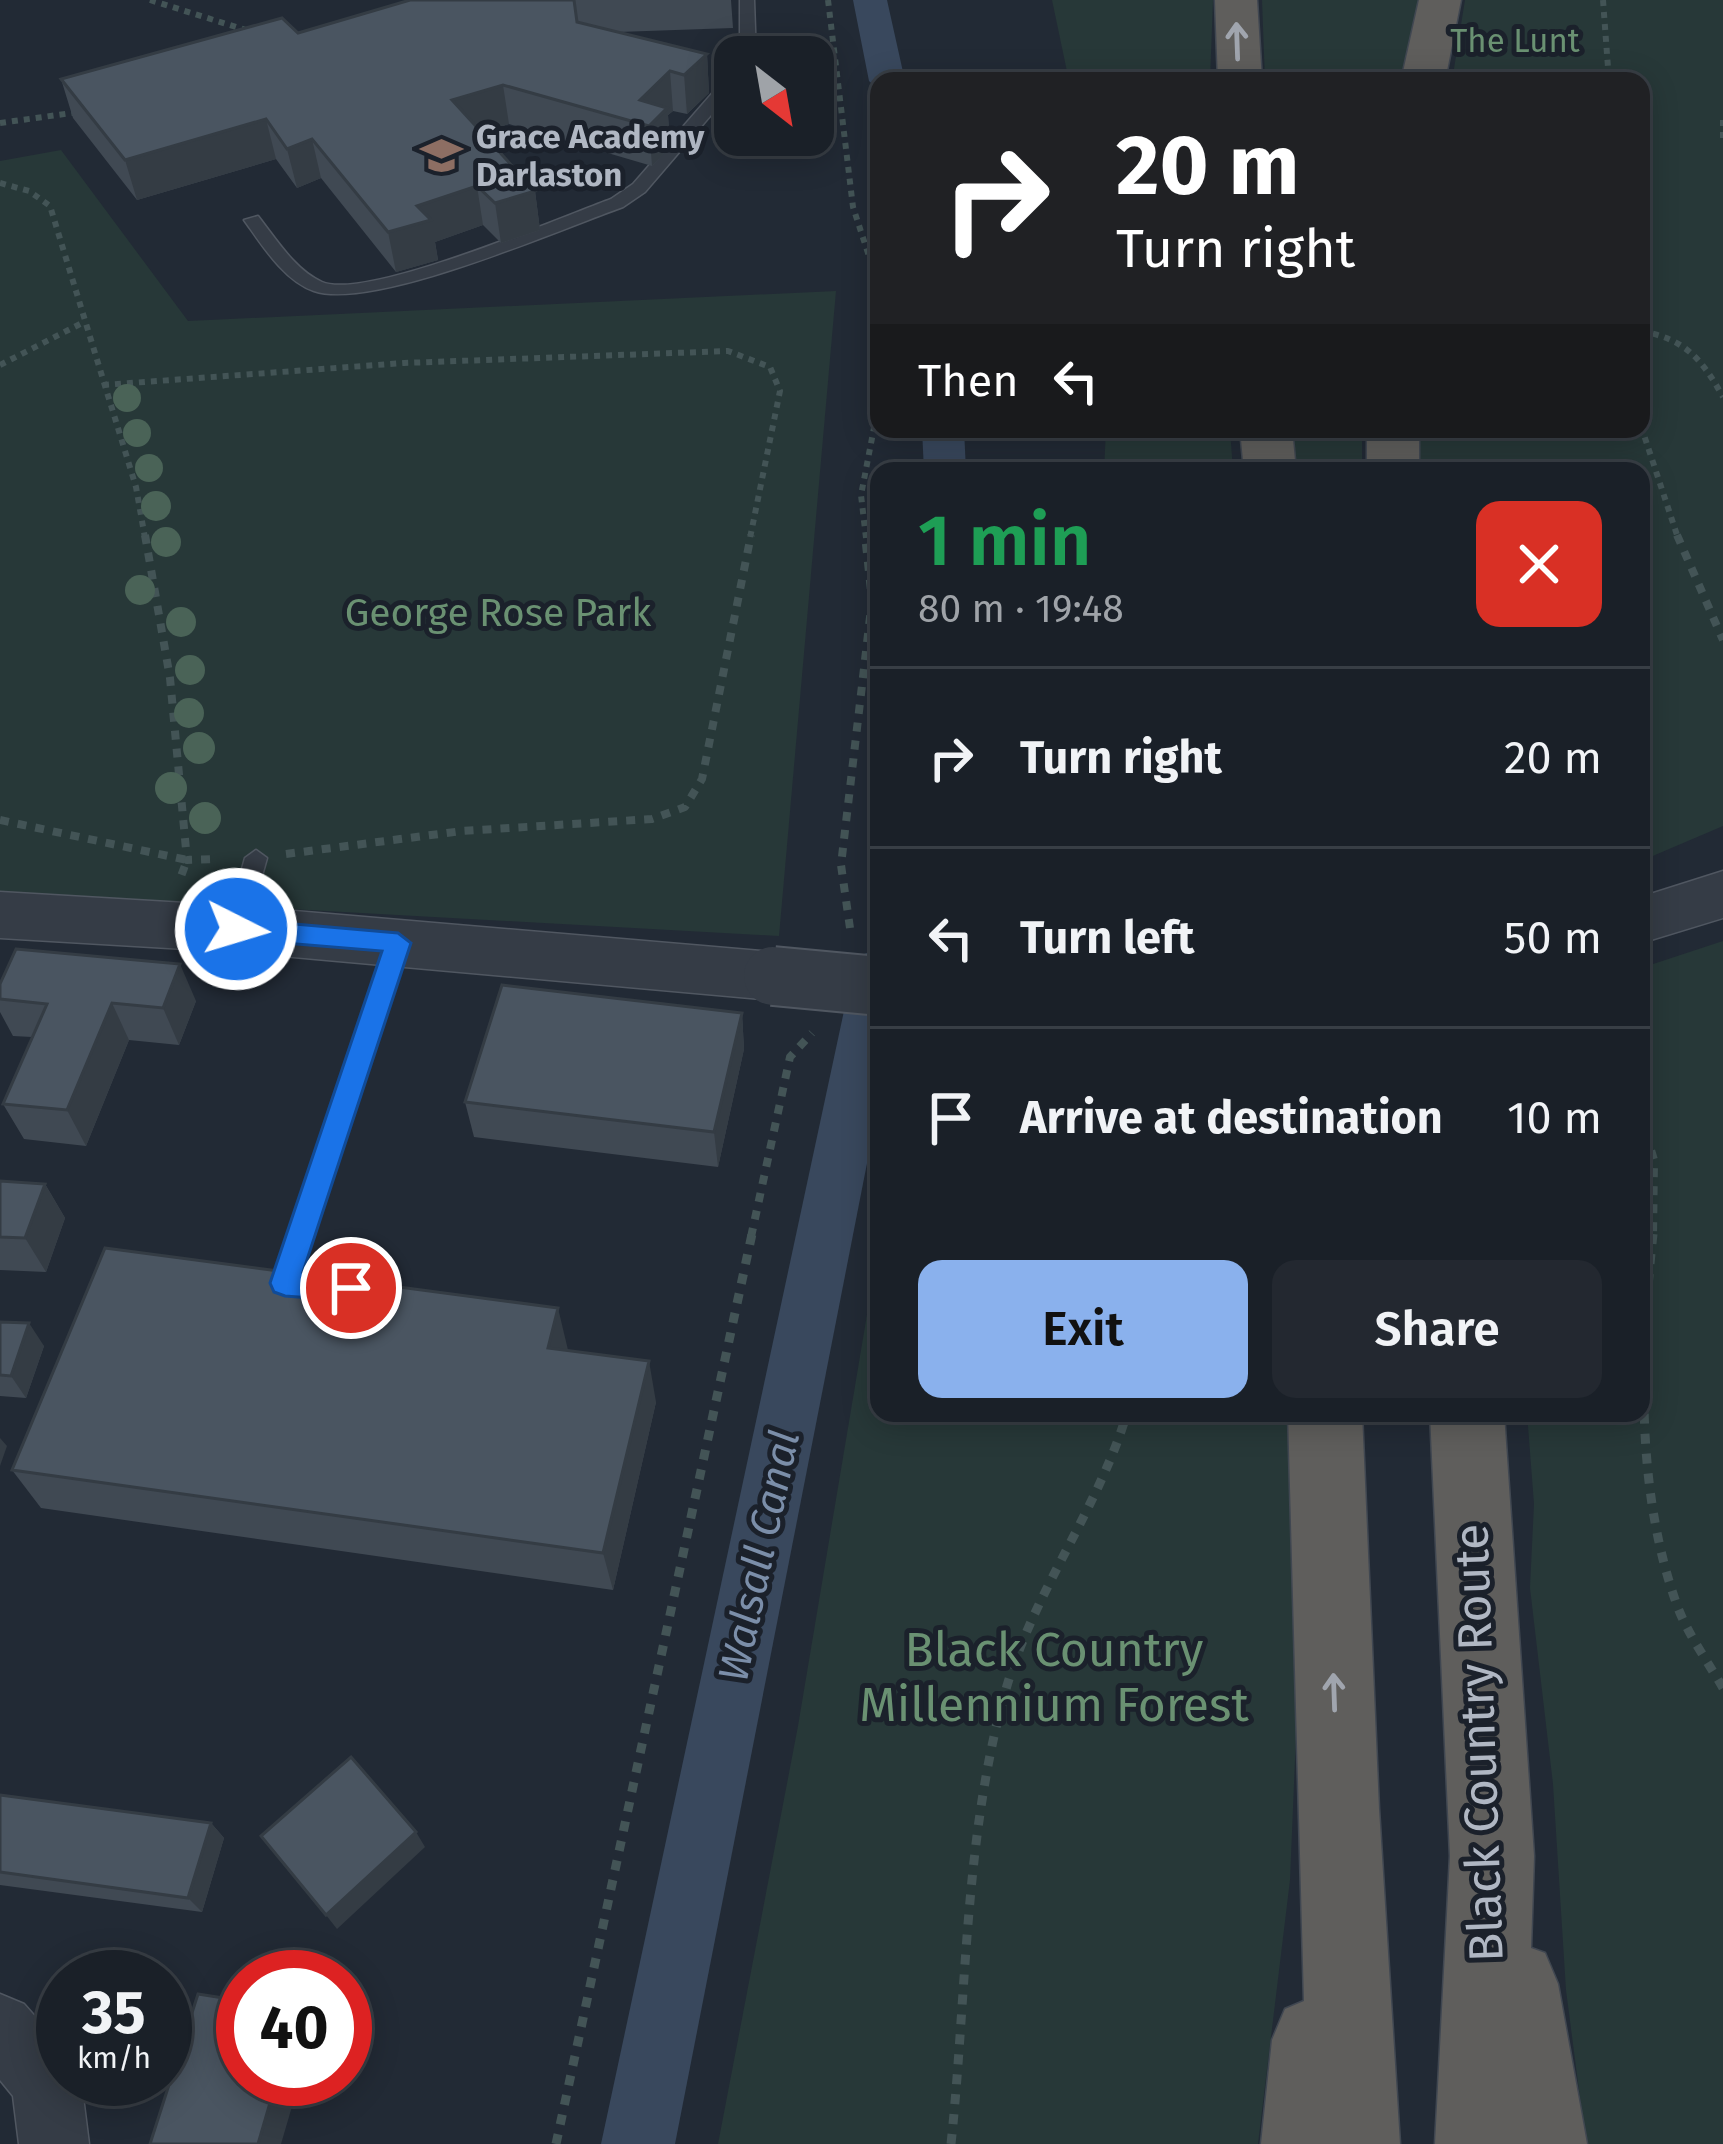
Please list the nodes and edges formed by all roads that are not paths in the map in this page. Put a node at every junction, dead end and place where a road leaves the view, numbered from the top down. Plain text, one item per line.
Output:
1 (747, 0) edge
2 (1236, 0) edge
3 (1440, 0) edge
4 (748, 36) edge
5 (1240, 72) edge
6 (1425, 72) edge
7 (714, 101) edge
8 (252, 220) dead end
9 (256, 858) road end
10 (1723, 892) edge
11 (0, 915) edge
12 (1650, 918) edge
13 (236, 929) junction
14 (398, 943) junction
15 (865, 960) edge
16 (325, 1286) edge
17 (1325, 1422) edge
18 (1468, 1422) edge
19 (1337, 1809) junction
20 (1492, 1856) junction
21 (0, 2028) edge
22 (54, 2144) edge
23 (1306, 2144) edge
24 (1355, 2144) edge
25 (1480, 2144) edge
26 (1542, 2144) edge

1 - 4 lane
5 -> 2 highway
3 - 6 highway
7 - 8 lane
9 - 13 lane
10 - 12 street
11 - 13 street
13 - 14 street
14 - 15 street, bridge
14 - 16 lane
19 -> 17 highway
18 - 20 highway, Black Country Route
19 - 23 highway
19 - 24 highway
20 - 25 highway, Black Country Route
20 - 26 highway
21 - 22 street

